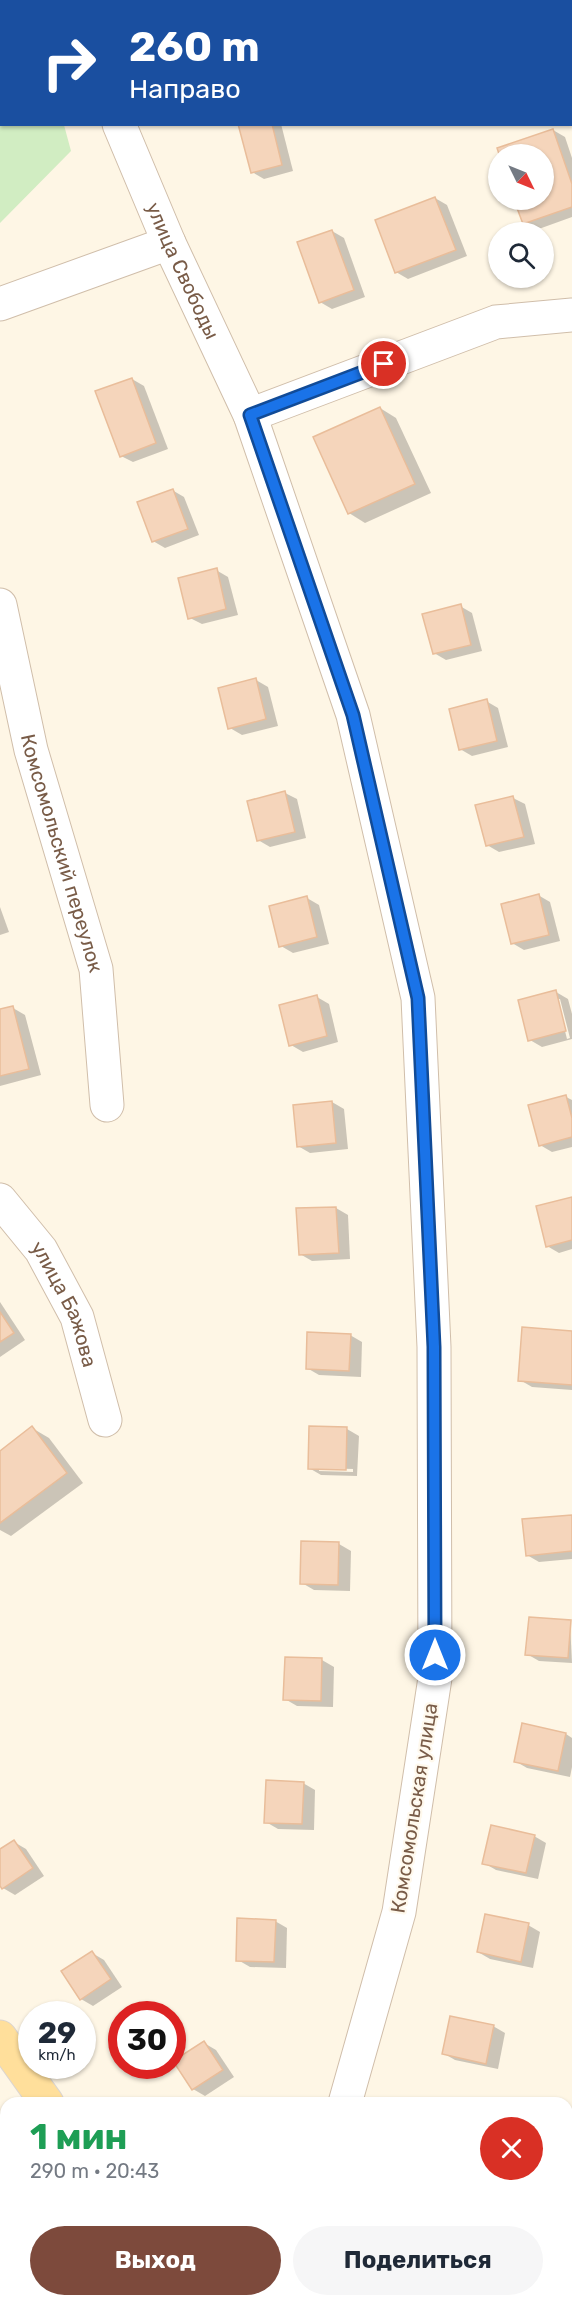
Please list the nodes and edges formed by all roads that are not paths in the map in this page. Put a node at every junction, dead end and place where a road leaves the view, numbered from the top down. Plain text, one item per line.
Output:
1 (120, 126) edge
2 (169, 243) junction
3 (0, 304) edge
4 (572, 315) edge
5 (250, 415) junction
6 (0, 605) edge
7 (107, 1106) dead end
8 (0, 1200) edge
9 (105, 1420) dead end
10 (0, 2037) edge
11 (43, 2097) edge
12 (347, 2097) edge

1 - 2 street, улица Свободы
2 - 3 street
2 - 5 street, улица Свободы
4 - 5 street
5 - 12 street, Комсомольская улица
6 - 7 street, Комсомольский переулок
8 - 9 street, улица Бажова
10 - 11 main road

